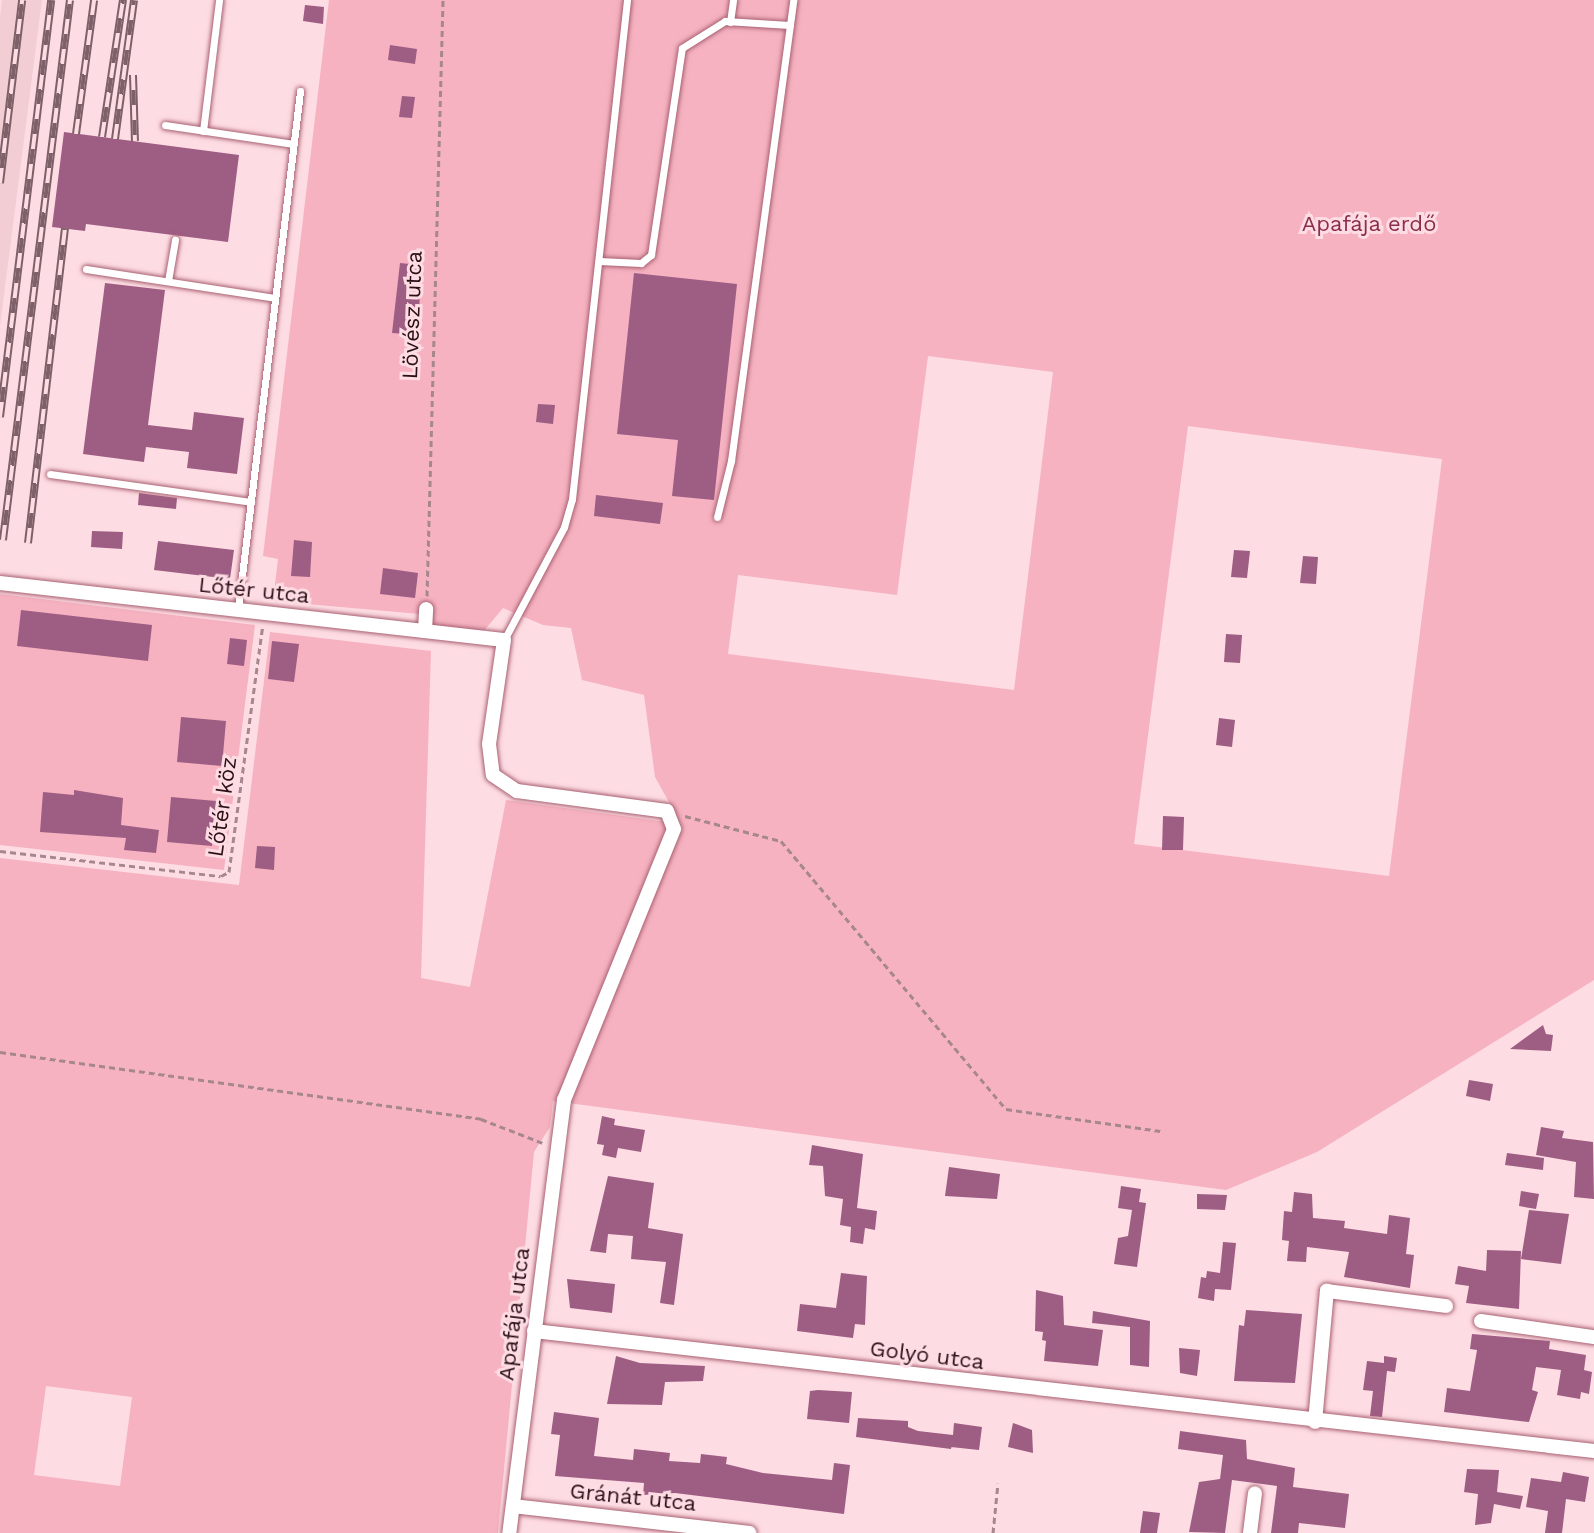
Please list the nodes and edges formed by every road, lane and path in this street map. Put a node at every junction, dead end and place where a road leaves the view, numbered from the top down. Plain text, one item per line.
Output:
1 (219, 0) edge
2 (443, 0) edge
3 (627, 0) edge
4 (733, 0) edge
5 (793, 0) edge
6 (730, 22) junction
7 (790, 25) junction
8 (300, 91) dead end
9 (165, 125) dead end
10 (203, 131) junction
11 (294, 144) junction
12 (175, 240) dead end
13 (599, 261) junction
14 (86, 269) dead end
15 (168, 281) junction
16 (275, 298) junction
17 (50, 474) dead end
18 (251, 502) junction
19 (717, 517) dead end
20 (0, 583) edge
21 (426, 609) joint
22 (238, 610) junction
23 (265, 613) junction
24 (425, 631) junction
25 (504, 640) junction
26 (667, 811) junction
27 (0, 851) edge
28 (0, 1052) edge
29 (1160, 1131) dead end
30 (555, 1148) junction
31 (1446, 1306) dead end
32 (1481, 1321) dead end
33 (534, 1331) junction
34 (1594, 1337) edge
35 (1315, 1422) junction
36 (1594, 1451) edge
37 (998, 1483) dead end
38 (1255, 1493) dead end
39 (513, 1506) junction
40 (509, 1533) edge
41 (749, 1533) edge
42 (993, 1533) edge
43 (1250, 1533) edge

1 - 10 lane
2 - 21 path, Lövész utca
3 - 13 lane
4 - 6 lane
5 - 7 lane
6 - 7 lane
6 - 13 lane
7 - 19 lane
8 - 11 lane
9 - 10 lane
10 - 11 lane
11 - 16 lane
12 - 15 lane
13 - 25 lane
14 - 15 lane
15 - 16 lane
16 - 18 lane
17 - 18 lane
18 - 22 lane
20 - 22 street, Lőtér utca
21 - 24 street
22 - 23 street, Lőtér utca
23 - 24 street, Lőtér utca
23 - 27 path, Lőtér köz
24 - 25 street, Lőtér utca
25 - 26 street
26 - 29 path
26 - 30 street, Apafája utca
28 - 30 path
30 - 33 street, Apafája utca
31 - 35 street
32 - 34 street
33 - 35 street, Golyó utca
33 - 39 street, Apafája utca
35 - 36 street, Golyó utca
37 - 42 path
38 - 43 street
39 - 40 street, Apafája utca
39 - 41 street, Gránát utca

